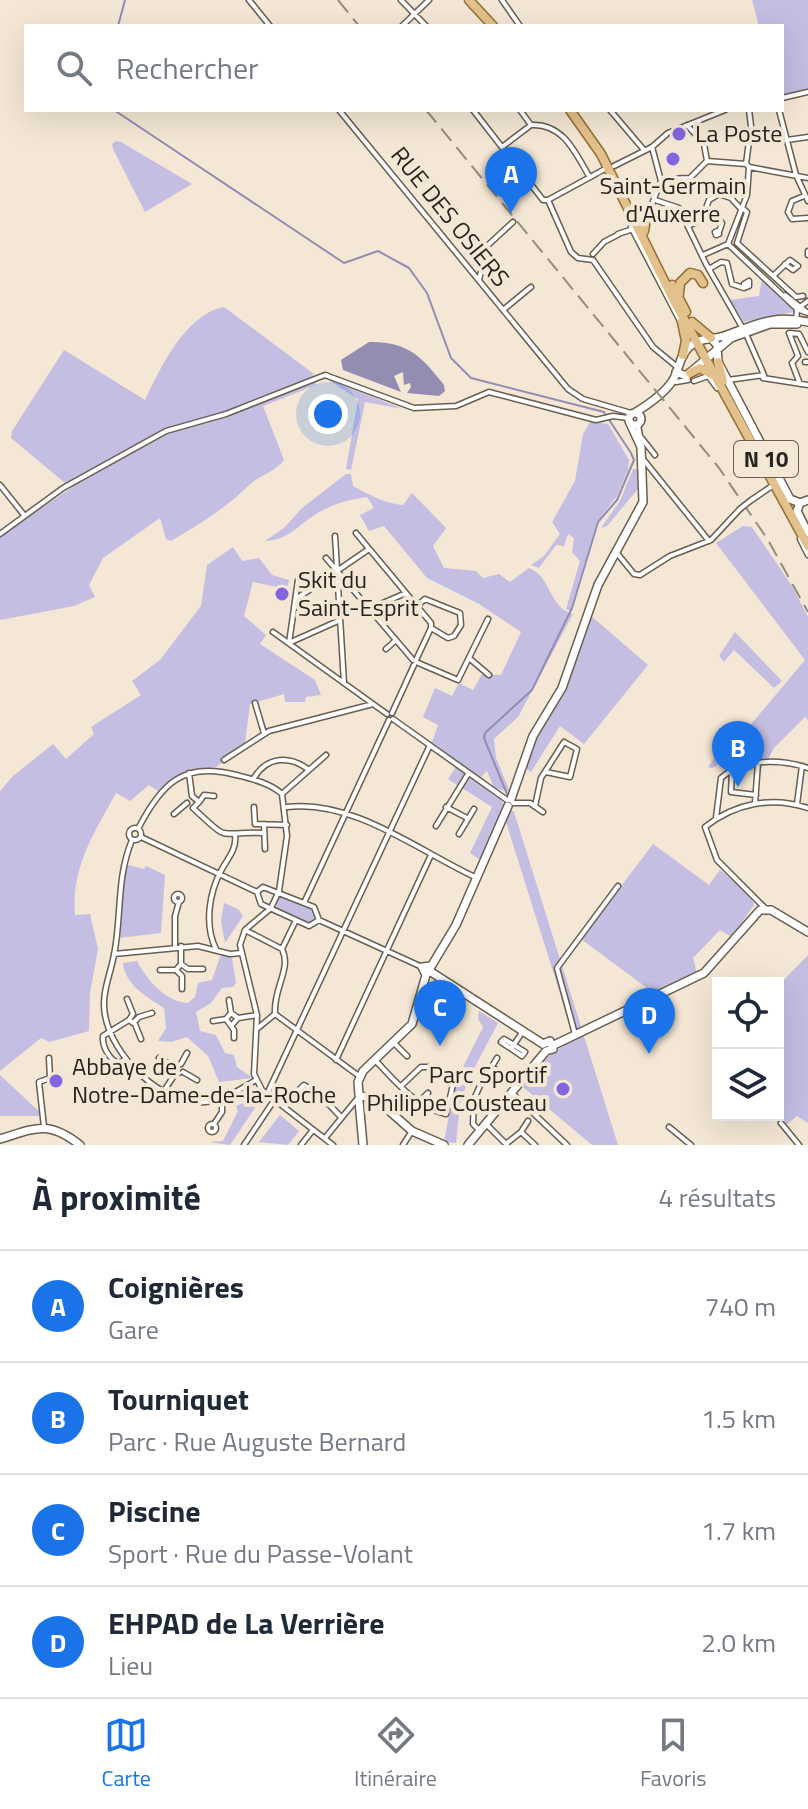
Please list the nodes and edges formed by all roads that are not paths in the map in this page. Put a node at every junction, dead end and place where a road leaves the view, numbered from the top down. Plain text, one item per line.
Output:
1 (249, 0) edge
2 (401, 0) edge
3 (429, 0) edge
4 (471, 0) edge
5 (502, 0) edge
6 (417, 13) junction
7 (268, 24) edge
8 (404, 24) edge
9 (425, 24) edge
10 (493, 24) edge
11 (519, 24) edge
12 (808, 92) edge
13 (784, 98) edge
14 (341, 112) edge
15 (475, 112) edge
16 (521, 112) edge
17 (573, 112) edge
18 (574, 112) edge
19 (612, 112) edge
20 (720, 112) edge
21 (749, 112) edge
22 (780, 112) edge
23 (531, 125) junction
24 (687, 125) junction
25 (808, 137) edge
26 (787, 140) junction
27 (502, 147) junction
28 (652, 147) junction
29 (644, 150) junction
30 (707, 161) junction
31 (748, 165) junction
32 (614, 166) dead end
33 (605, 169) dead end
34 (796, 175) junction
35 (589, 176) junction
36 (808, 178) edge
37 (662, 179) junction
38 (806, 199) edge
39 (655, 200) junction
40 (546, 202) junction
41 (707, 208) junction
42 (742, 209) junction
43 (808, 218) edge
44 (513, 222) dead end
45 (637, 226) junction
46 (688, 226) junction
47 (719, 232) dead end
48 (728, 244) junction
49 (744, 254) junction
50 (703, 255) junction
51 (591, 257) junction
52 (785, 264) dead end
53 (709, 269) junction
54 (773, 276) junction
55 (479, 280) junction
56 (703, 283) dead end
57 (531, 287) dead end
58 (781, 287) junction
59 (744, 288) dead end
60 (803, 296) dead end
61 (676, 299) junction
62 (808, 301) edge
63 (798, 308) junction
64 (503, 310) junction
65 (808, 314) edge
66 (692, 322) junction
67 (803, 323) edge
68 (683, 328) junction
69 (744, 329) junction
70 (711, 338) junction
71 (699, 341) junction
72 (808, 352) edge
73 (713, 358) junction
74 (684, 372) junction
75 (740, 378) junction
76 (761, 378) junction
77 (724, 381) junction
78 (800, 384) junction
79 (808, 385) edge
80 (733, 390) junction
81 (633, 420) junction
82 (655, 455) dead end
83 (641, 459) junction
84 (0, 485) edge
85 (772, 486) junction
86 (788, 494) junction
87 (805, 499) edge
88 (24, 515) junction
89 (356, 533) dead end
90 (0, 534) edge
91 (335, 536) dead end
92 (808, 536) edge
93 (709, 541) junction
94 (808, 546) edge
95 (369, 549) junction
96 (616, 552) junction
97 (808, 555) edge
98 (326, 558) dead end
99 (336, 569) junction
100 (298, 580) dead end
101 (406, 593) junction
102 (296, 599) junction
103 (417, 606) junction
104 (369, 609) junction
105 (488, 619) dead end
106 (339, 621) junction
107 (431, 628) junction
108 (273, 632) dead end
109 (396, 640) junction
110 (289, 643) junction
111 (386, 649) dead end
112 (469, 658) junction
113 (415, 662) junction
114 (489, 675) dead end
115 (344, 683) junction
116 (255, 703) dead end
117 (373, 704) junction
118 (390, 716) junction
119 (264, 733) junction
120 (430, 745) junction
121 (326, 755) dead end
122 (224, 760) dead end
123 (758, 763) junction
124 (802, 766) junction
125 (808, 768) edge
126 (309, 770) junction
127 (732, 770) junction
128 (546, 772) junction
129 (189, 773) junction
130 (468, 774) junction
131 (254, 779) junction
132 (282, 794) junction
133 (756, 795) junction
134 (192, 796) junction
135 (214, 796) dead end
136 (199, 802) junction
137 (510, 802) junction
138 (187, 803) junction
139 (755, 803) junction
140 (797, 804) junction
141 (535, 806) junction
142 (254, 807) dead end
143 (287, 807) junction
144 (446, 807) junction
145 (193, 808) junction
146 (808, 808) edge
147 (474, 809) dead end
148 (543, 812) dead end
149 (346, 813) junction
150 (174, 814) dead end
151 (467, 818) junction
152 (716, 818) junction
153 (256, 824) junction
154 (264, 824) junction
155 (287, 825) junction
156 (436, 826) dead end
157 (138, 829) junction
158 (255, 833) junction
159 (264, 833) junction
160 (388, 834) junction
161 (459, 834) dead end
162 (235, 835) junction
163 (141, 837) junction
164 (132, 840) junction
165 (265, 849) dead end
166 (431, 855) junction
167 (219, 874) junction
168 (475, 877) junction
169 (618, 886) dead end
170 (279, 891) junction
171 (257, 892) junction
172 (179, 902) dead end
173 (304, 903) junction
174 (271, 908) junction
175 (762, 910) junction
176 (296, 920) junction
177 (319, 920) junction
178 (245, 930) junction
179 (343, 931) junction
180 (808, 932) edge
181 (178, 947) junction
182 (216, 949) junction
183 (282, 949) junction
184 (387, 951) junction
185 (241, 953) junction
186 (114, 954) junction
187 (181, 964) junction
188 (188, 969) junction
189 (203, 969) dead end
190 (427, 969) junction
191 (160, 970) dead end
192 (176, 970) junction
193 (182, 976) junction
194 (182, 989) dead end
195 (127, 999) dead end
196 (229, 1000) dead end
197 (152, 1013) dead end
198 (231, 1013) junction
199 (133, 1014) junction
200 (275, 1014) junction
201 (257, 1015) junction
202 (139, 1017) junction
203 (238, 1018) junction
204 (226, 1019) junction
205 (129, 1020) junction
206 (213, 1021) dead end
207 (135, 1024) junction
208 (232, 1025) junction
209 (258, 1028) junction
210 (297, 1030) junction
211 (523, 1031) junction
212 (109, 1032) junction
213 (575, 1034) junction
214 (234, 1038) dead end
215 (141, 1039) dead end
216 (394, 1043) junction
217 (512, 1047) dead end
218 (544, 1048) junction
219 (187, 1053) dead end
220 (407, 1056) dead end
221 (49, 1058) dead end
222 (127, 1058) junction
223 (159, 1058) dead end
224 (497, 1058) dead end
225 (374, 1059) junction
226 (336, 1060) junction
227 (181, 1064) junction
228 (174, 1066) junction
229 (491, 1068) junction
230 (183, 1072) junction
231 (175, 1074) junction
232 (359, 1076) junction
233 (197, 1080) dead end
234 (256, 1080) junction
235 (401, 1086) junction
236 (515, 1090) junction
237 (164, 1091) junction
238 (428, 1093) dead end
239 (267, 1094) junction
240 (360, 1098) junction
241 (222, 1099) junction
242 (275, 1099) junction
243 (419, 1102) junction
244 (283, 1105) junction
245 (341, 1117) junction
246 (528, 1121) dead end
247 (781, 1123) dead end
248 (214, 1124) dead end
249 (486, 1124) junction
250 (44, 1127) junction
251 (669, 1127) dead end
252 (313, 1130) junction
253 (412, 1131) junction
254 (480, 1131) junction
255 (521, 1132) junction
256 (325, 1138) junction
257 (0, 1139) edge
258 (507, 1144) edge
259 (80, 1145) edge
260 (244, 1145) edge
261 (301, 1145) edge
262 (333, 1145) edge
263 (363, 1145) edge
264 (403, 1145) edge
265 (444, 1145) edge
266 (468, 1145) edge
267 (535, 1145) edge
268 (567, 1145) edge
269 (691, 1145) edge
270 (799, 1145) edge

1 - 7 street
2 - 6 street
3 - 6 street
4 - 10 main road
5 - 11 street
6 - 8 street
6 - 9 street
12 - 13 street
14 - 55 street, RUE DES OSIERS
15 - 27 street
16 - 23 street
17 - 45 main road, N 10
18 - 45 main road, N 10
19 - 29 street
20 - 24 street
21 - 31 street
22 - 26 street
23 - 27 street
23 - 35 street
24 - 28 street
24 - 30 street
25 - 26 street
26 - 34 street
27 - 40 street
28 - 29 street
28 - 37 street
29 - 32 street
30 - 31 street
30 - 37 street
31 - 34 street
31 - 42 street
33 - 35 street
34 - 36 street
34 - 38 street
35 - 40 street
37 - 39 street
38 - 43 street
39 - 45 street
39 - 46 street
40 - 51 street
41 - 42 street
41 - 46 street
41 - 47 street
42 - 48 street
42 - 49 street
44 - 55 street
45 - 51 street
45 - 61 main road, N 10
45 - 68 street
46 - 50 street
48 - 49 street
48 - 50 street
48 - 63 street
49 - 54 street
49 - 58 street
50 - 53 street
51 - 74 street
52 - 54 street
53 - 59 street
53 - 69 street
54 - 58 street
55 - 64 street, RUE DES OSIERS
56 - 61 main road
57 - 64 street, RUE DES OSIERS
58 - 60 street
58 - 63 street
61 - 66 main road, N 10
61 - 68 main road
61 - 71 main road, N 10
62 - 63 street
63 - 65 street
63 - 67 street
64 - 81 street, RUE DES OSIERS
66 - 70 main road
66 - 71 main road, N 10
67 - 69 street
68 - 74 main road
69 - 70 street
69 - 73 street
69 - 76 street
70 - 71 street
70 - 73 street
71 - 73 main road, N 10
71 - 74 street
72 - 78 street
73 - 74 street
73 - 77 main road, N 10
74 - 77 main road
74 - 81 street
74 - 85 street
75 - 76 street
75 - 77 street
75 - 80 street
76 - 78 street
77 - 80 street
77 - 92 main road, N 10
77 - 94 main road, N 10
78 - 79 street
80 - 86 street
81 - 82 street
81 - 83 street
81 - 88 street
83 - 93 street
83 - 96 street
84 - 88 street
85 - 93 street, bridge
85 - 97 street
86 - 87 street
86 - 87 street
87 - 92 street
88 - 90 street
89 - 95 street
91 - 99 street
93 - 96 street
95 - 99 street
95 - 101 street
96 - 137 street
98 - 99 street
99 - 102 street
99 - 104 street
99 - 106 street
100 - 102 street
101 - 103 street
101 - 104 street
102 - 110 street
103 - 107 street
103 - 107 street
104 - 109 street
105 - 112 street
106 - 110 street
106 - 115 street
107 - 113 street
108 - 110 street
109 - 111 street
109 - 113 street
110 - 115 street
112 - 113 street
112 - 114 street
113 - 118 street
115 - 117 street
116 - 119 street
117 - 118 street
117 - 119 street
118 - 120 street
118 - 149 street
119 - 122 street
120 - 130 street
120 - 160 street
121 - 126 street
123 - 124 street
123 - 127 street
123 - 133 street
124 - 125 street
124 - 140 street
126 - 131 street
126 - 132 street
127 - 133 street
127 - 152 street
128 - 128 street
128 - 141 street
129 - 131 street
129 - 134 street
129 - 157 street
130 - 137 street
130 - 144 street
131 - 132 street
132 - 143 street
133 - 139 street
134 - 136 street
134 - 138 street
135 - 136 street
136 - 145 street
137 - 141 street
137 - 168 street
138 - 145 street
138 - 150 street
139 - 140 street
139 - 152 street
140 - 146 street
141 - 148 street
142 - 153 street
143 - 149 street
143 - 155 street
144 - 151 street
144 - 156 street
145 - 162 street
147 - 151 street
149 - 160 street
149 - 173 street
151 - 161 street
152 - 175 street
153 - 154 street
153 - 158 street
154 - 155 street
154 - 159 street
155 - 170 street
157 - 163 street
157 - 164 street
158 - 159 street
158 - 162 street
159 - 165 street
160 - 166 street
160 - 179 street
162 - 167 street
163 - 164 street
163 - 167 street
164 - 186 street
166 - 168 street
166 - 184 street
167 - 171 street
167 - 182 street
168 - 190 street
169 - 213 street
170 - 171 street
170 - 173 street
170 - 174 street
171 - 174 street
172 - 181 street
173 - 177 street
174 - 176 street
174 - 178 street
175 - 180 street
175 - 213 street
176 - 177 street
176 - 183 street
177 - 179 street
178 - 183 street
178 - 185 street
179 - 184 street
179 - 210 street
181 - 182 street
181 - 186 street
181 - 187 street
182 - 185 street
183 - 200 street
184 - 190 street
184 - 226 street
185 - 201 street
186 - 212 street
187 - 188 street
187 - 192 street
188 - 189 street
188 - 193 street
190 - 211 street
190 - 216 street
191 - 192 street
192 - 193 street
193 - 194 street
195 - 199 street
196 - 198 street
197 - 202 street
198 - 203 street
198 - 204 street
199 - 202 street
199 - 205 street
200 - 209 street
200 - 210 street
201 - 203 street
201 - 209 street
202 - 207 street
203 - 208 street
204 - 206 street
204 - 208 street
205 - 207 street
205 - 212 street
207 - 215 street
208 - 214 street
209 - 234 street
210 - 226 street
210 - 239 street
211 - 217 street
211 - 218 street
212 - 222 street
212 - 222 street
213 - 218 street
216 - 220 street
216 - 225 street
218 - 236 street
219 - 227 street
221 - 250 street
222 - 237 street
223 - 228 street
224 - 229 street
225 - 232 street
225 - 235 street
226 - 232 street
227 - 228 street
227 - 230 street
228 - 231 street
229 - 236 street
229 - 254 street
230 - 231 street
230 - 233 street
231 - 237 street
232 - 240 street
234 - 239 street
234 - 241 street
235 - 243 street
235 - 243 street
236 - 249 street
236 - 268 street
237 - 241 street
238 - 243 street
239 - 242 street
240 - 245 street
240 - 253 street
240 - 263 street
241 - 248 street
242 - 244 street
242 - 260 street
244 - 245 street
244 - 252 street
245 - 256 street
246 - 255 street
247 - 270 street
249 - 254 street
249 - 258 street
250 - 257 street
250 - 259 street
251 - 269 street
252 - 256 street
252 - 261 street
253 - 264 street
253 - 265 street
254 - 266 street
255 - 258 street
255 - 267 street
256 - 262 street

